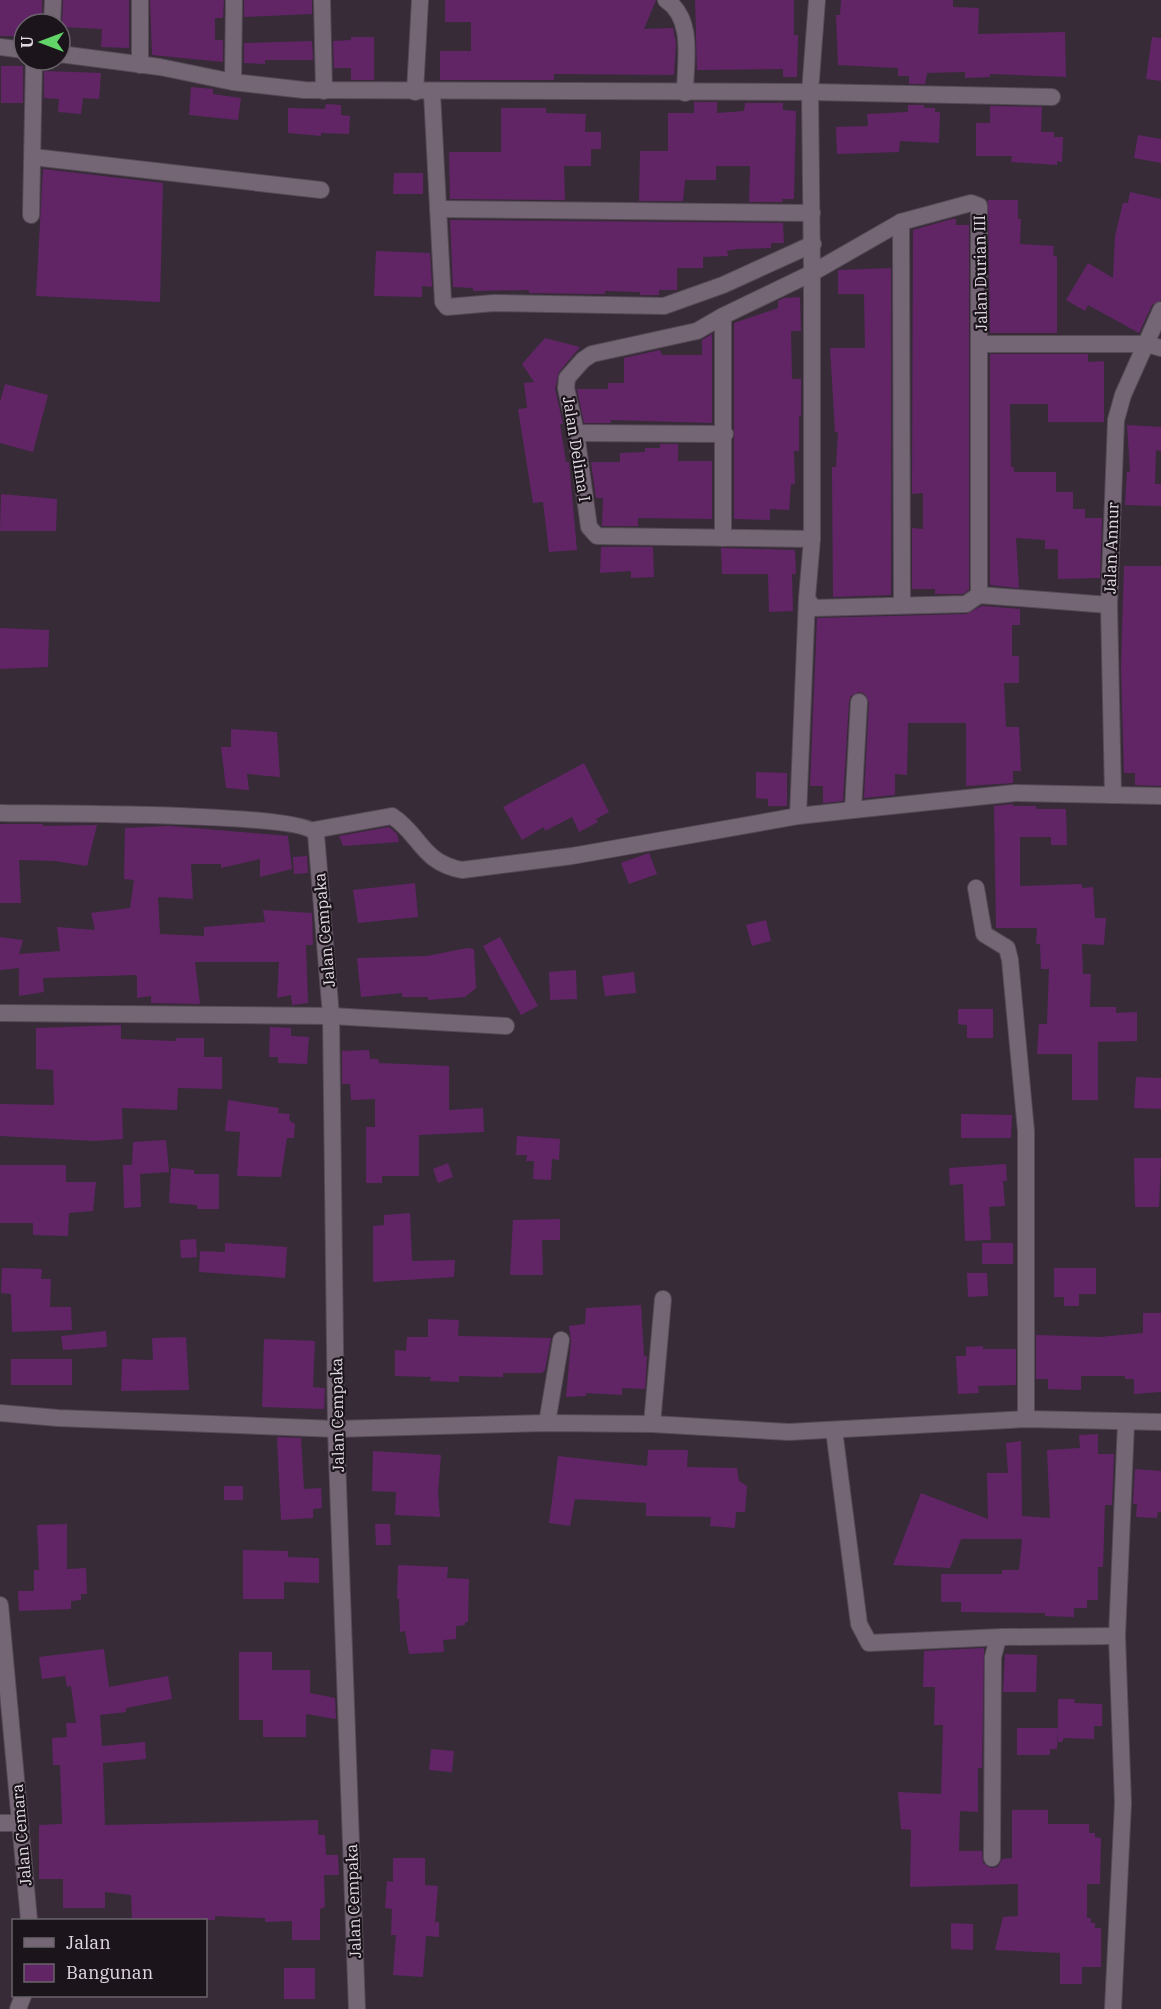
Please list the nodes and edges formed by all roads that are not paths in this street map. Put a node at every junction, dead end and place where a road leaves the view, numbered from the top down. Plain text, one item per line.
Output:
1 (140, 0) edge
2 (234, 0) edge
3 (322, 0) edge
4 (420, 0) edge
5 (666, 0) edge
6 (817, 0) edge
7 (683, 8) edge
8 (72, 56) edge
9 (140, 65) junction
10 (34, 72) edge
11 (233, 82) junction
12 (324, 91) junction
13 (415, 92) junction
14 (810, 92) junction
15 (432, 93) junction
16 (685, 93) junction
17 (1052, 96) dead end
18 (33, 157) junction
19 (321, 190) dead end
20 (438, 208) junction
21 (812, 213) junction
22 (31, 215) dead end
23 (902, 222) junction
24 (813, 244) junction
25 (812, 273) junction
26 (1161, 309) edge
27 (723, 316) junction
28 (981, 344) junction
29 (1154, 346) edge
30 (576, 433) junction
31 (725, 434) junction
32 (723, 538) junction
33 (812, 539) junction
34 (979, 595) junction
35 (807, 598) junction
36 (902, 605) junction
37 (1109, 605) junction
38 (859, 702) dead end
39 (1113, 795) junction
40 (1161, 796) edge
41 (853, 810) junction
42 (0, 813) edge
43 (798, 816) junction
44 (311, 828) junction
45 (976, 888) dead end
46 (0, 1013) edge
47 (331, 1016) junction
48 (506, 1026) dead end
49 (663, 1299) dead end
50 (561, 1340) dead end
51 (0, 1413) edge
52 (1026, 1419) junction
53 (1161, 1422) edge
54 (547, 1423) junction
55 (1126, 1423) junction
56 (652, 1424) junction
57 (336, 1429) junction
58 (834, 1430) junction
59 (0, 1605) edge
60 (1117, 1636) junction
61 (1002, 1637) junction
62 (0, 1823) edge
63 (20, 1823) junction
64 (992, 1858) dead end
65 (29, 1919) edge
66 (357, 2009) edge
67 (1113, 2009) edge

1 - 9 street
2 - 11 street
3 - 12 street
4 - 13 street
5 - 7 street
6 - 14 street
7 - 16 street
8 - 9 street
9 - 11 street
10 - 18 street
11 - 12 street
12 - 13 street
13 - 15 street
14 - 16 street
14 - 17 street
14 - 21 street
15 - 16 street
15 - 20 street
18 - 19 street
18 - 22 street
20 - 21 street
20 - 24 street
21 - 24 street
23 - 25 street, Jalan Durian III
23 - 28 street, Jalan Durian III
23 - 36 street
24 - 25 street
25 - 27 street, Jalan Delima I
25 - 33 street
26 - 29 street, Jalan Annur
27 - 30 street, Jalan Delima I
27 - 31 street
28 - 29 street
28 - 34 street
29 - 37 street, Jalan Annur
30 - 31 street
30 - 32 street, Jalan Delima I
31 - 32 street
32 - 33 street, Jalan Delima I
33 - 35 street
34 - 36 street
34 - 37 street
35 - 36 street
35 - 43 street
37 - 39 street, Jalan Annur
38 - 41 street
39 - 40 street
39 - 41 street
41 - 43 street
42 - 44 street
43 - 44 street
44 - 47 street, Jalan Cempaka
45 - 52 street
46 - 47 street
47 - 48 street
47 - 57 street, Jalan Cempaka
49 - 56 street
50 - 54 street
51 - 57 street
52 - 55 street
52 - 58 street
53 - 55 street
54 - 56 street
54 - 57 street
55 - 60 street
56 - 58 street
57 - 66 street, Jalan Cempaka
58 - 61 street
59 - 63 street, Jalan Cemara
60 - 61 street
60 - 67 street
61 - 64 street
62 - 63 street
63 - 65 street, Jalan Cemara

